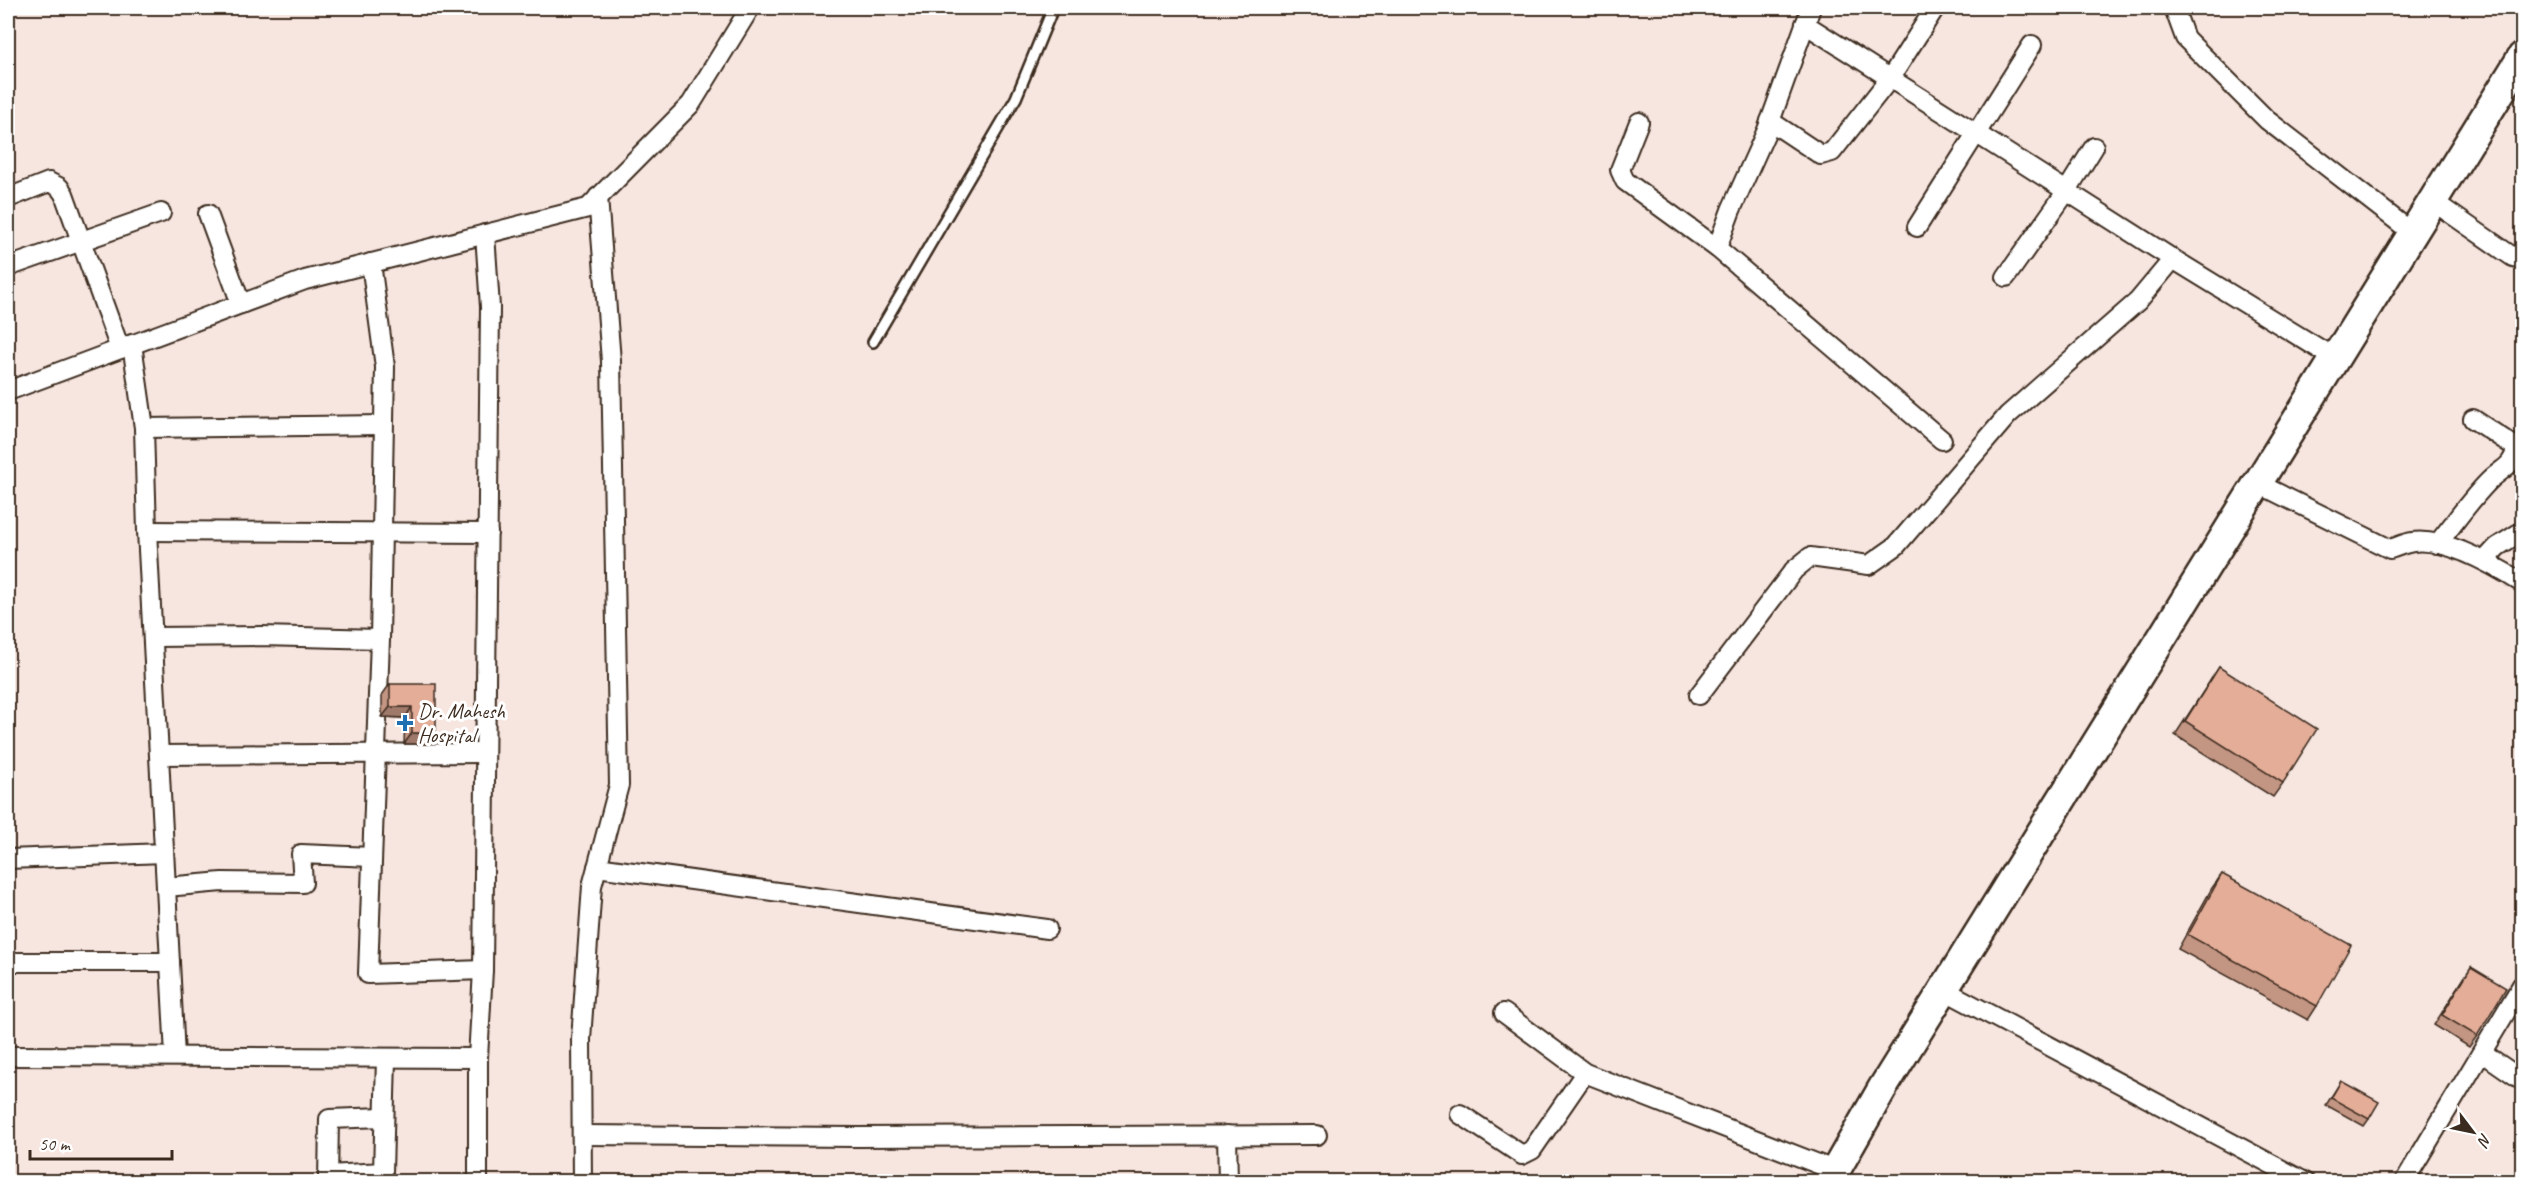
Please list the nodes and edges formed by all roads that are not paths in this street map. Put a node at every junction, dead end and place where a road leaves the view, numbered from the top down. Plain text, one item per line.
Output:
1 (750, 8) edge
2 (1053, 8) edge
3 (1935, 8) edge
4 (2179, 9) edge
5 (1808, 16) edge
6 (2032, 45) dead end
7 (2523, 57) edge
8 (1891, 77) junction
9 (1770, 121) junction
10 (1639, 122) dead end
11 (1975, 132) junction
12 (2094, 147) dead end
13 (2066, 192) junction
14 (598, 197) junction
15 (8, 198) edge
16 (2434, 202) junction
17 (161, 213) dead end
18 (208, 214) dead end
19 (1917, 227) dead end
20 (485, 234) junction
21 (2414, 234) junction
22 (81, 242) junction
23 (1717, 248) junction
24 (2173, 259) junction
25 (2523, 259) edge
26 (371, 263) junction
27 (8, 267) edge
28 (2006, 277) dead end
29 (241, 304) junction
30 (873, 342) dead end
31 (126, 347) junction
32 (2336, 359) junction
33 (8, 391) edge
34 (2474, 419) dead end
35 (383, 425) junction
36 (144, 428) junction
37 (1942, 440) dead end
38 (2259, 484) junction
39 (147, 531) junction
40 (2523, 531) edge
41 (382, 532) junction
42 (488, 533) junction
43 (2437, 544) junction
44 (2485, 560) junction
45 (2523, 583) edge
46 (154, 638) junction
47 (380, 639) junction
48 (1699, 695) dead end
49 (376, 753) junction
50 (485, 753) junction
51 (160, 755) junction
52 (164, 853) junction
53 (372, 857) junction
54 (8, 859) edge
55 (597, 867) junction
56 (166, 887) junction
57 (1047, 929) dead end
58 (8, 962) edge
59 (170, 962) junction
60 (483, 970) junction
61 (2523, 985) edge
62 (1944, 990) junction
63 (1504, 1013) dead end
64 (2482, 1053) junction
65 (8, 1056) edge
66 (175, 1056) junction
67 (386, 1058) junction
68 (478, 1058) junction
69 (1585, 1073) junction
70 (2523, 1080) edge
71 (1460, 1114) dead end
72 (383, 1117) junction
73 (583, 1135) junction
74 (1227, 1135) junction
75 (1317, 1135) dead end
76 (1832, 1176) edge
77 (328, 1178) edge
78 (478, 1182) edge
79 (582, 1182) edge
80 (1228, 1182) edge
81 (2305, 1182) edge
82 (2404, 1182) edge

1 - 14 street
2 - 30 lane
3 - 8 street
4 - 21 street
5 - 8 street
5 - 9 street
6 - 11 street
7 - 16 main road
8 - 9 street
8 - 11 street
9 - 23 street
10 - 23 street
11 - 13 street
11 - 19 street
12 - 13 street
13 - 24 street
13 - 28 street
14 - 20 street
14 - 55 street
15 - 22 street
16 - 21 main road
16 - 25 street
17 - 22 street
18 - 29 street
20 - 26 street
20 - 42 street
21 - 32 main road
22 - 27 street
22 - 31 street
23 - 37 street
24 - 32 street
24 - 48 street
26 - 29 street
26 - 35 street
29 - 31 street
31 - 33 street
31 - 36 street
32 - 38 main road
34 - 43 street
35 - 36 street
35 - 41 street
36 - 39 street
38 - 43 street
38 - 62 main road
39 - 41 street
39 - 46 street
40 - 44 street
41 - 42 street
41 - 47 street
42 - 50 street
43 - 44 street
44 - 45 street
46 - 47 street
46 - 51 street
47 - 49 street
49 - 50 street
49 - 51 street
49 - 53 street
50 - 60 street
51 - 52 street
52 - 54 street
52 - 56 street
53 - 56 street
53 - 60 street
55 - 57 street
55 - 73 street
56 - 59 street
58 - 59 street
59 - 66 street
60 - 68 street
61 - 64 street
62 - 76 main road
62 - 81 street
63 - 69 street
64 - 70 street
64 - 82 street
65 - 66 street
66 - 67 street
67 - 68 street
67 - 72 street
68 - 78 street
69 - 71 street
69 - 76 street
72 - 77 street
72 - 77 street
73 - 74 street
73 - 79 street
74 - 75 street
74 - 80 street

